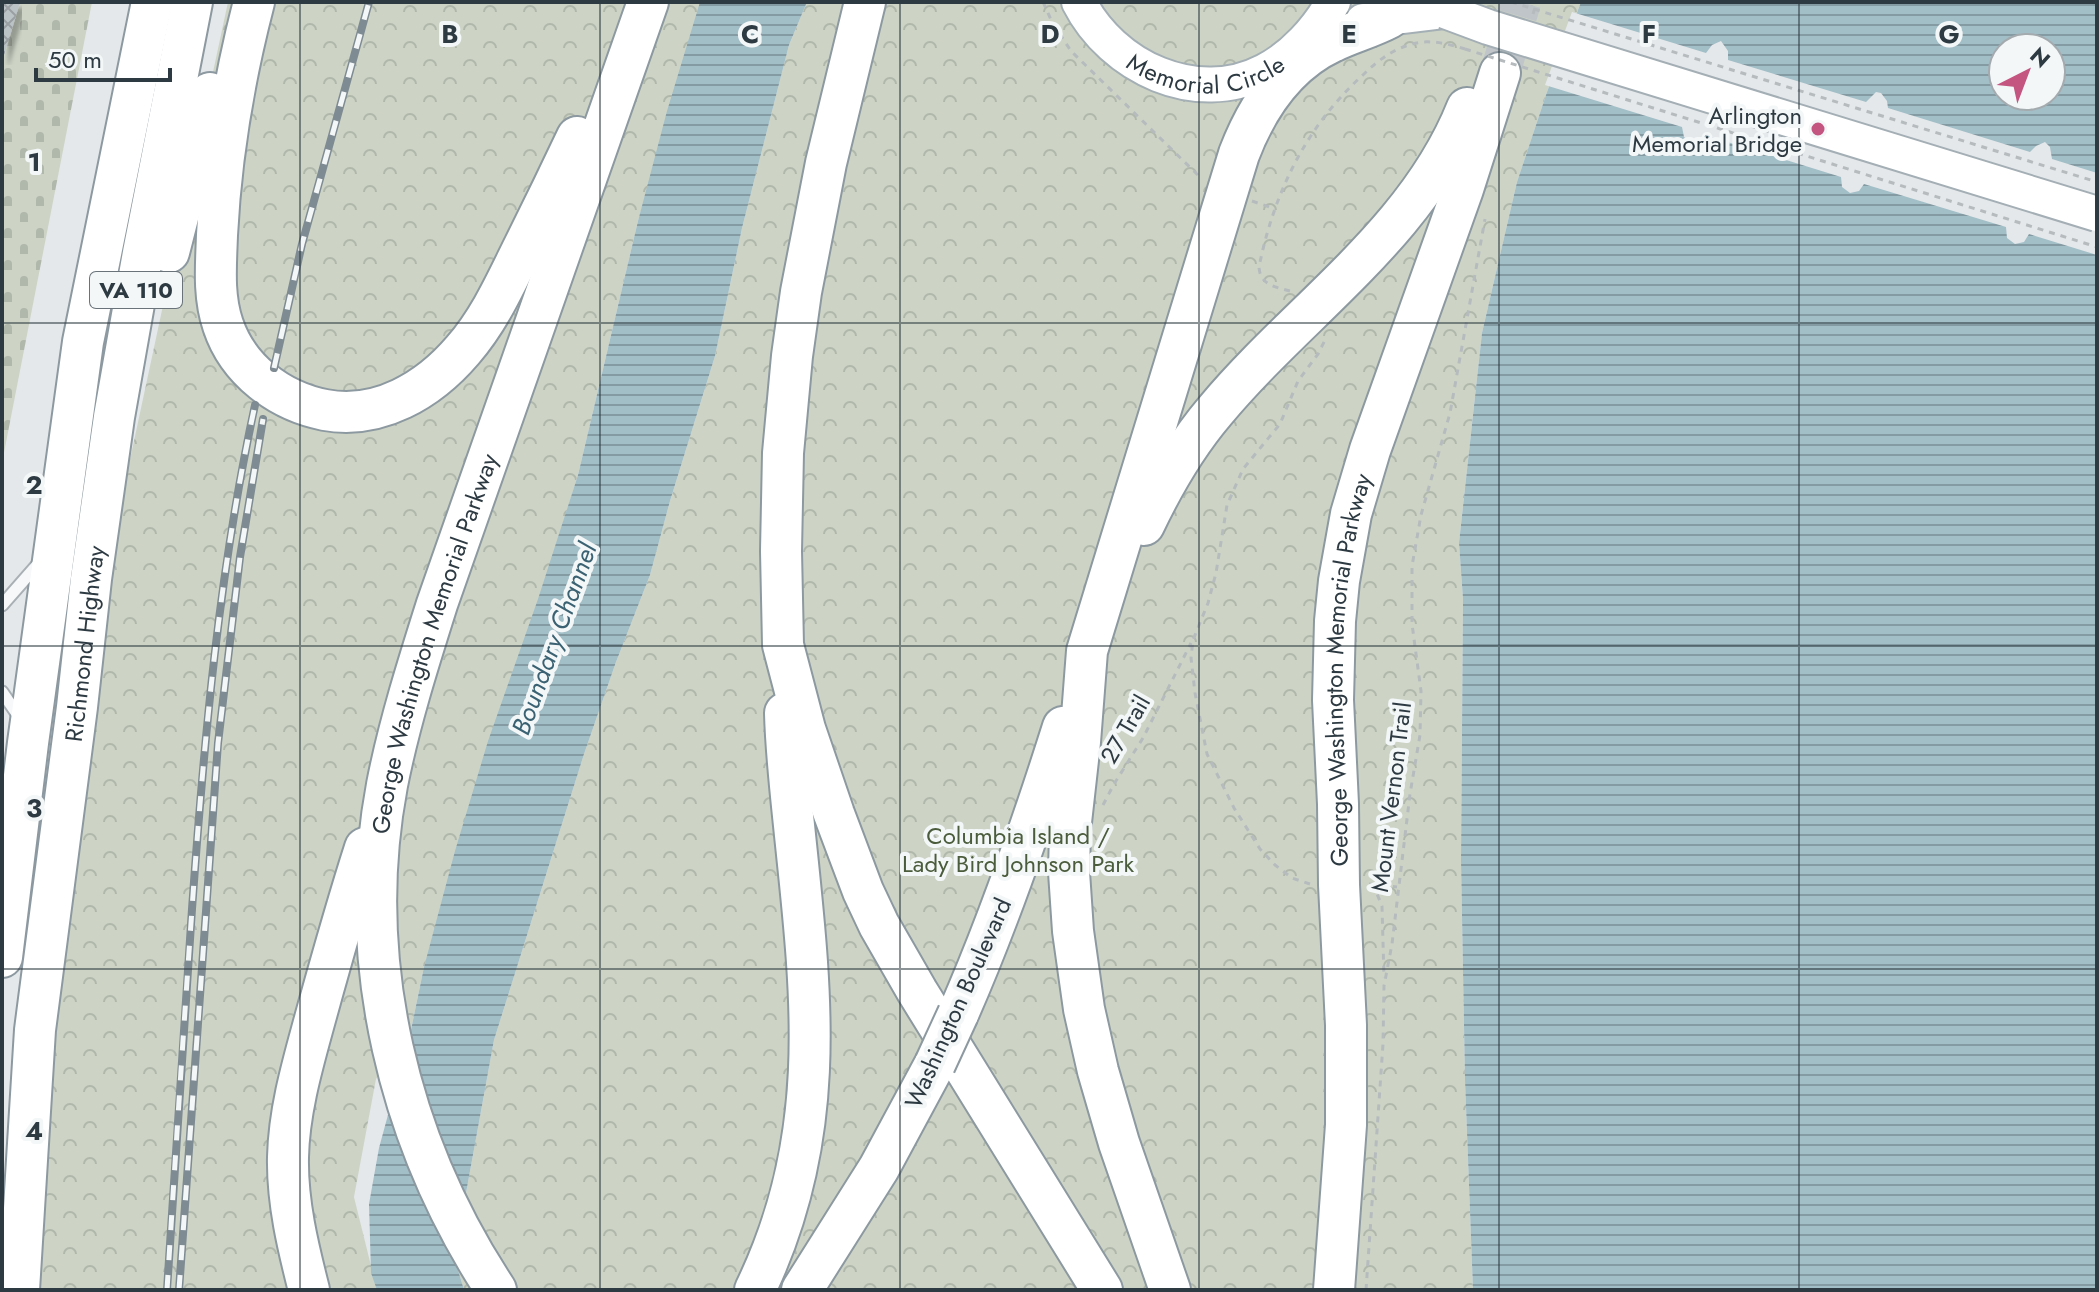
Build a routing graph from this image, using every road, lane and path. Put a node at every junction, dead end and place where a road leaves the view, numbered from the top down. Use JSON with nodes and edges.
{"nodes":[{"id":1,"x":152,"y":2,"type":"edge"},
{"id":2,"x":192,"y":2,"type":"edge"},
{"id":3,"x":237,"y":2,"type":"edge"},
{"id":4,"x":254,"y":2,"type":"edge"},
{"id":5,"x":648,"y":2,"type":"edge"},
{"id":6,"x":865,"y":2,"type":"edge"},
{"id":7,"x":1043,"y":2,"type":"edge"},
{"id":8,"x":1079,"y":2,"type":"edge"},
{"id":9,"x":1333,"y":2,"type":"edge"},
{"id":10,"x":1511,"y":2,"type":"edge"},
{"id":11,"x":1424,"y":8,"type":"edge"},
{"id":12,"x":1297,"y":47,"type":"junction"},
{"id":13,"x":1482,"y":63,"type":"junction"},
{"id":14,"x":1255,"y":76,"type":"junction"},
{"id":15,"x":2097,"y":182,"type":"edge"},
{"id":16,"x":1222,"y":184,"type":"junction"},
{"id":17,"x":1486,"y":214,"type":"dead end"},
{"id":18,"x":2097,"y":214,"type":"edge"},
{"id":19,"x":2097,"y":247,"type":"edge"},
{"id":20,"x":1296,"y":295,"type":"dead end"},
{"id":21,"x":1325,"y":332,"type":"dead end"},
{"id":22,"x":55,"y":545,"type":"junction"},
{"id":23,"x":91,"y":579,"type":"junction"},
{"id":24,"x":2,"y":605,"type":"edge"},
{"id":25,"x":1101,"y":606,"type":"junction"},
{"id":26,"x":1193,"y":640,"type":"junction"},
{"id":27,"x":783,"y":645,"type":"junction"},
{"id":28,"x":1087,"y":651,"type":"junction"},
{"id":29,"x":2,"y":692,"type":"edge"},
{"id":30,"x":30,"y":732,"type":"junction"},
{"id":31,"x":387,"y":788,"type":"junction"},
{"id":32,"x":1102,"y":808,"type":"dead end"},
{"id":33,"x":1318,"y":884,"type":"dead end"},
{"id":34,"x":1399,"y":887,"type":"junction"},
{"id":35,"x":2,"y":957,"type":"edge"},
{"id":36,"x":1384,"y":986,"type":"junction"},
{"id":37,"x":19,"y":1290,"type":"edge"},
{"id":38,"x":309,"y":1290,"type":"edge"},
{"id":39,"x":496,"y":1290,"type":"edge"},
{"id":40,"x":755,"y":1290,"type":"edge"},
{"id":41,"x":802,"y":1290,"type":"edge"},
{"id":42,"x":1102,"y":1290,"type":"edge"},
{"id":43,"x":1170,"y":1290,"type":"edge"},
{"id":44,"x":1334,"y":1290,"type":"edge"},
{"id":45,"x":1366,"y":1290,"type":"edge"}],
"edges":[{"from":1,"to":22,"type":"highway","name":"Richmond Highway","number":"VA 110"},
{"from":2,"to":23,"type":"highway","name":"Richmond Highway","number":"VA 110"},
{"from":3,"to":23,"type":"highway"},
{"from":4,"to":5,"type":"highway"},
{"from":5,"to":31,"type":"highway","name":"George Washington Memorial Parkway"},
{"from":6,"to":27,"type":"highway"},
{"from":7,"to":16,"type":"path"},
{"from":8,"to":14,"type":"main road","name":"Memorial Circle"},
{"from":9,"to":12,"type":"main road","name":"Memorial Circle"},
{"from":10,"to":15,"type":"path","bridge":true},
{"from":11,"to":12,"type":"main road"},
{"from":11,"to":16,"type":"highway"},
{"from":11,"to":18,"type":"main road","bridge":true},
{"from":12,"to":14,"type":"main road","name":"Memorial Circle"},
{"from":13,"to":19,"type":"path","bridge":true},
{"from":13,"to":20,"type":"path"},
{"from":13,"to":25,"type":"highway"},
{"from":13,"to":44,"type":"highway","name":"George Washington Memorial Parkway"},
{"from":14,"to":16,"type":"highway"},
{"from":16,"to":25,"type":"highway"},
{"from":17,"to":34,"type":"path","name":"Mount Vernon Trail"},
{"from":21,"to":26,"type":"path","name":"27 Trail"},
{"from":22,"to":24,"type":"lane"},
{"from":22,"to":30,"type":"highway","name":"Richmond Highway","number":"VA 110"},
{"from":23,"to":37,"type":"highway","name":"Richmond Highway","number":"VA 110"},
{"from":25,"to":28,"type":"highway"},
{"from":26,"to":32,"type":"path","name":"27 Trail"},
{"from":26,"to":33,"type":"path"},
{"from":27,"to":40,"type":"highway"},
{"from":27,"to":42,"type":"highway"},
{"from":28,"to":41,"type":"highway","name":"Washington Boulevard","bridge":true},
{"from":28,"to":43,"type":"highway"},
{"from":29,"to":30,"type":"lane"},
{"from":30,"to":35,"type":"highway","name":"Richmond Highway","number":"VA 110"},
{"from":31,"to":38,"type":"highway"},
{"from":31,"to":39,"type":"highway","name":"George Washington Memorial Parkway"},
{"from":34,"to":36,"type":"path","name":"Mount Vernon Trail"},
{"from":34,"to":36,"type":"path"},
{"from":36,"to":45,"type":"path","name":"Mount Vernon Trail"}]}
